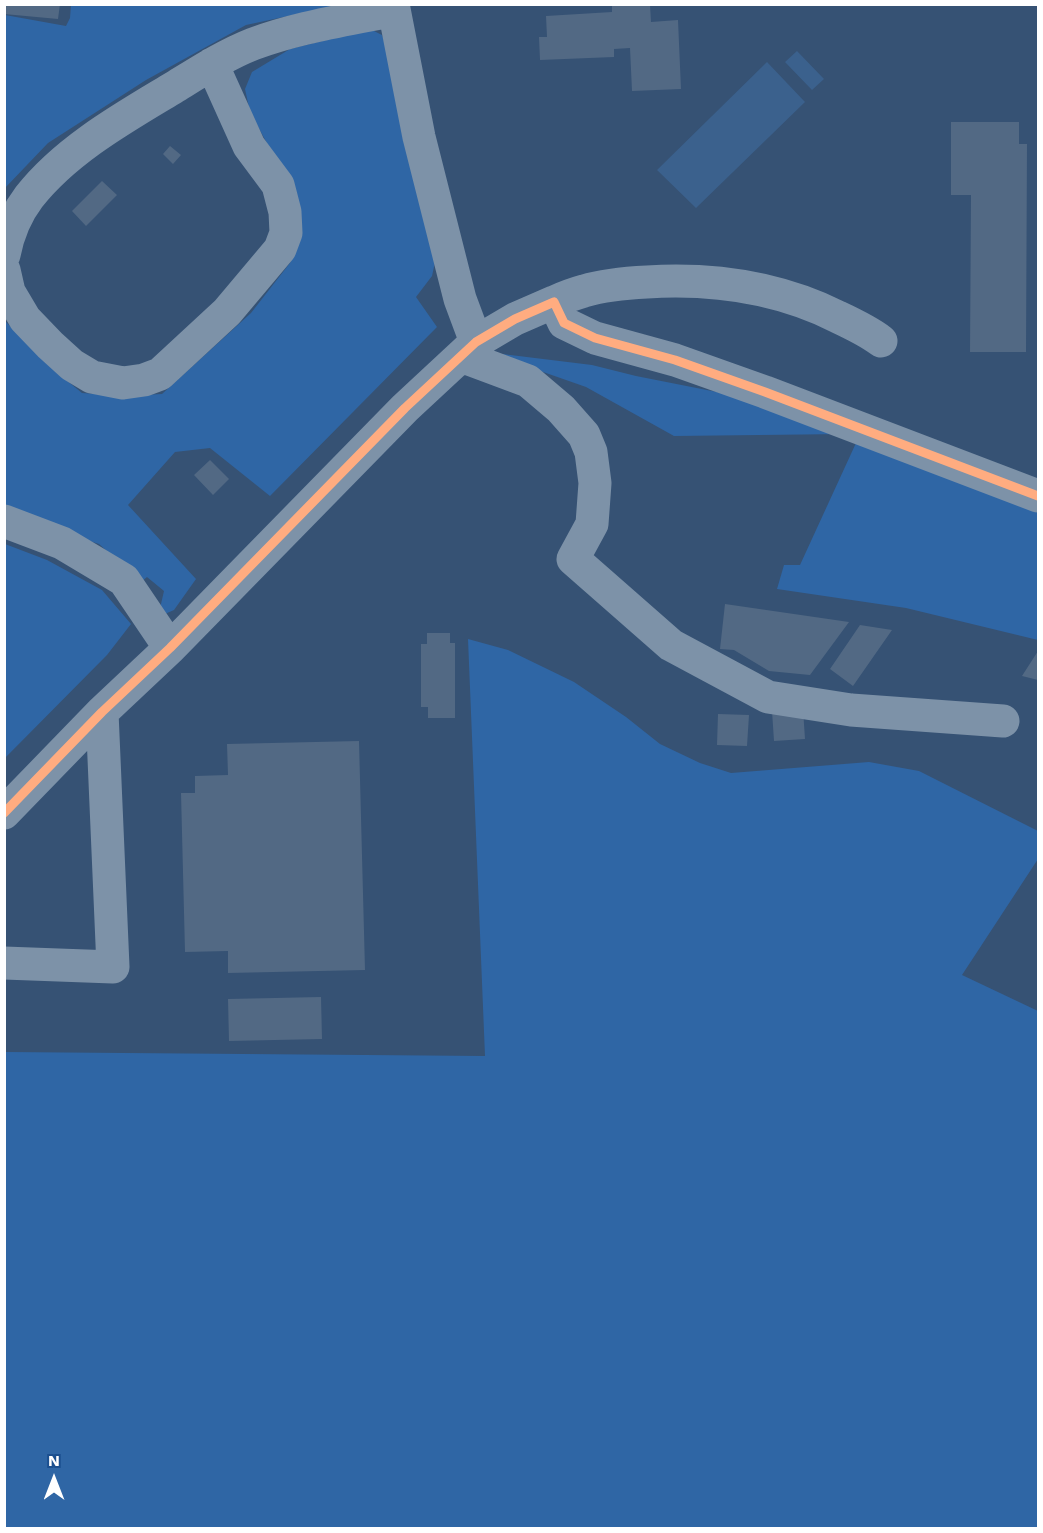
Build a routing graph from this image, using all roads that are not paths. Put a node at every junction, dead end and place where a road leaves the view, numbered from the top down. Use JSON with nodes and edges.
{"nodes":[{"id":1,"x":394,"y":7,"type":"edge"},
{"id":2,"x":212,"y":64,"type":"junction"},
{"id":3,"x":4,"y":255,"type":"edge"},
{"id":4,"x":4,"y":270,"type":"edge"},
{"id":5,"x":554,"y":302,"type":"junction"},
{"id":6,"x":881,"y":341,"type":"dead end"},
{"id":7,"x":468,"y":349,"type":"junction"},
{"id":8,"x":1038,"y":496,"type":"edge"},
{"id":9,"x":4,"y":521,"type":"edge"},
{"id":10,"x":170,"y":648,"type":"junction"},
{"id":11,"x":102,"y":712,"type":"junction"},
{"id":12,"x":1003,"y":721,"type":"dead end"},
{"id":13,"x":4,"y":813,"type":"edge"},
{"id":14,"x":4,"y":963,"type":"edge"}],
"edges":[{"from":1,"to":2,"type":"street"},
{"from":1,"to":7,"type":"street"},
{"from":2,"to":3,"type":"street"},
{"from":2,"to":4,"type":"street"},
{"from":5,"to":6,"type":"street"},
{"from":5,"to":7,"type":"street"},
{"from":5,"to":8,"type":"street"},
{"from":7,"to":10,"type":"street"},
{"from":7,"to":12,"type":"street"},
{"from":9,"to":10,"type":"street"},
{"from":10,"to":11,"type":"street"},
{"from":11,"to":13,"type":"street"},
{"from":11,"to":14,"type":"street"}]}
